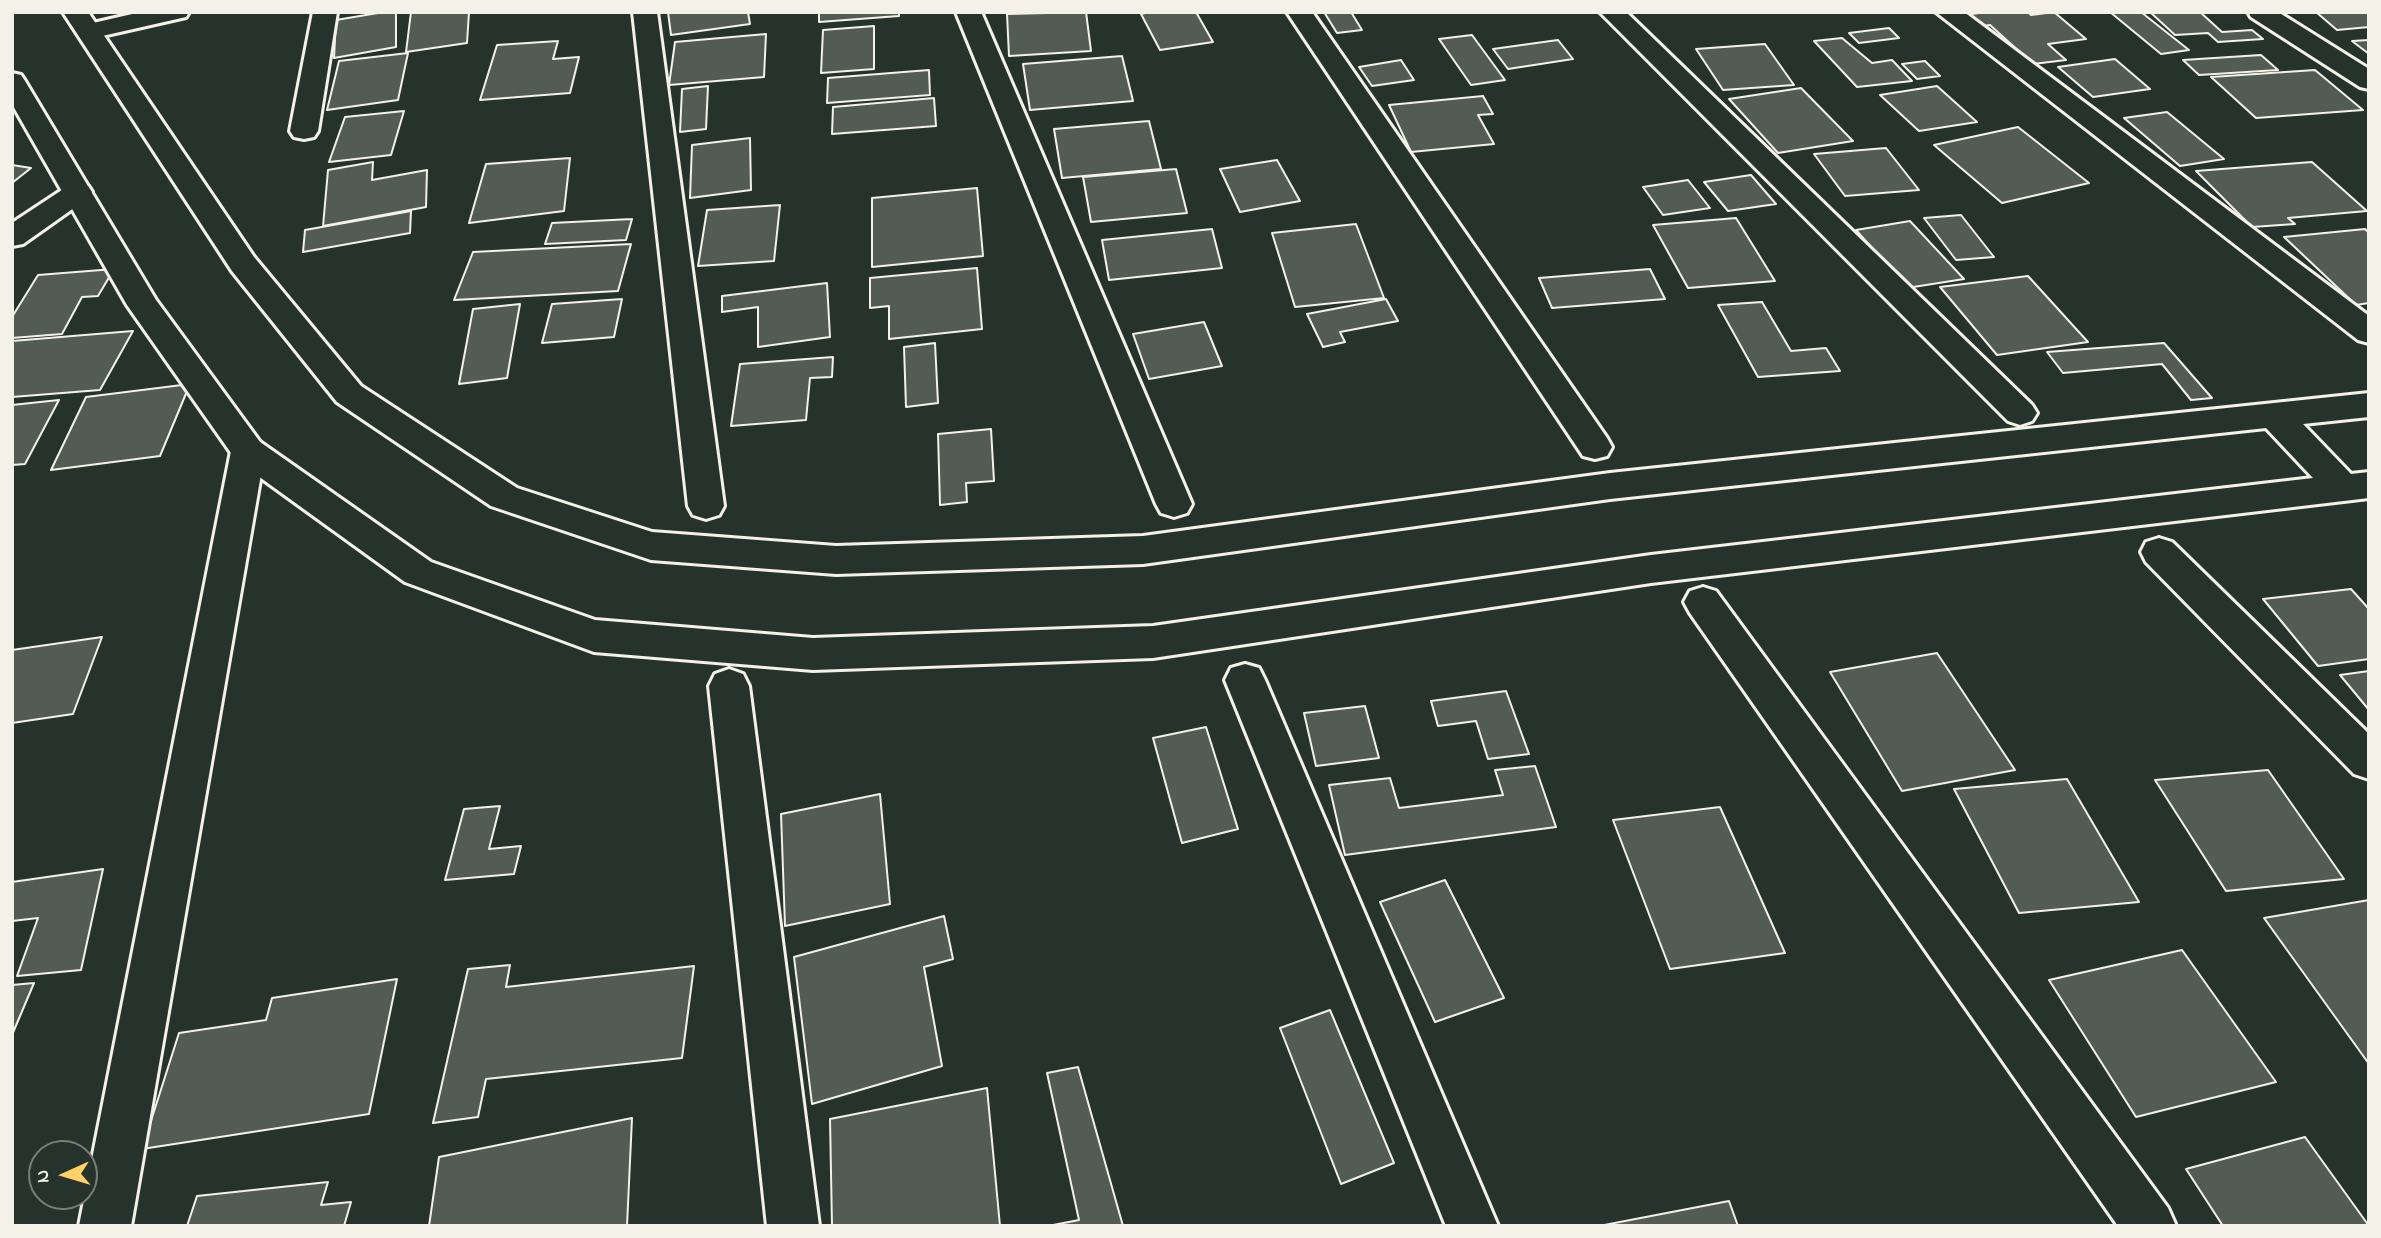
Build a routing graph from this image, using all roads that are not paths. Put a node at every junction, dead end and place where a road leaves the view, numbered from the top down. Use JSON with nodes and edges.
{"nodes":[{"id":1,"x":177,"y":12,"type":"edge"},
{"id":2,"x":325,"y":12,"type":"edge"},
{"id":3,"x":645,"y":12,"type":"edge"},
{"id":4,"x":968,"y":12,"type":"edge"},
{"id":5,"x":1299,"y":12,"type":"edge"},
{"id":6,"x":1612,"y":12,"type":"edge"},
{"id":7,"x":1948,"y":12,"type":"edge"},
{"id":8,"x":2260,"y":12,"type":"edge"},
{"id":9,"x":82,"y":22,"type":"edge"},
{"id":10,"x":12,"y":80,"type":"edge"},
{"id":11,"x":2369,"y":81,"type":"edge"},
{"id":12,"x":304,"y":131,"type":"dead end"},
{"id":13,"x":78,"y":192,"type":"junction"},
{"id":14,"x":12,"y":237,"type":"edge"},
{"id":15,"x":2369,"y":332,"type":"edge"},
{"id":16,"x":2369,"y":405,"type":"edge"},
{"id":17,"x":2020,"y":413,"type":"dead end"},
{"id":18,"x":2274,"y":415,"type":"junction"},
{"id":19,"x":1595,"y":447,"type":"dead end"},
{"id":20,"x":248,"y":451,"type":"junction"},
{"id":21,"x":2356,"y":486,"type":"edge"},
{"id":22,"x":1174,"y":504,"type":"dead end"},
{"id":23,"x":706,"y":506,"type":"dead end"},
{"id":24,"x":2159,"y":552,"type":"dead end"},
{"id":25,"x":1703,"y":602,"type":"dead end"},
{"id":26,"x":1245,"y":680,"type":"dead end"},
{"id":27,"x":729,"y":686,"type":"dead end"},
{"id":28,"x":2369,"y":761,"type":"edge"},
{"id":29,"x":105,"y":1226,"type":"edge"},
{"id":30,"x":793,"y":1226,"type":"edge"},
{"id":31,"x":1472,"y":1226,"type":"edge"},
{"id":32,"x":2150,"y":1226,"type":"edge"}],
"edges":[{"from":1,"to":9,"type":"street"},
{"from":2,"to":12,"type":"street"},
{"from":3,"to":23,"type":"street"},
{"from":4,"to":22,"type":"street"},
{"from":5,"to":19,"type":"street"},
{"from":6,"to":17,"type":"street"},
{"from":7,"to":15,"type":"street"},
{"from":8,"to":11,"type":"street"},
{"from":9,"to":18,"type":"street"},
{"from":10,"to":13,"type":"street"},
{"from":13,"to":14,"type":"street"},
{"from":13,"to":20,"type":"street"},
{"from":16,"to":18,"type":"street"},
{"from":18,"to":21,"type":"street"},
{"from":20,"to":21,"type":"street"},
{"from":20,"to":29,"type":"street"},
{"from":24,"to":28,"type":"street"},
{"from":25,"to":32,"type":"street"},
{"from":26,"to":31,"type":"street"},
{"from":27,"to":30,"type":"street"}]}
